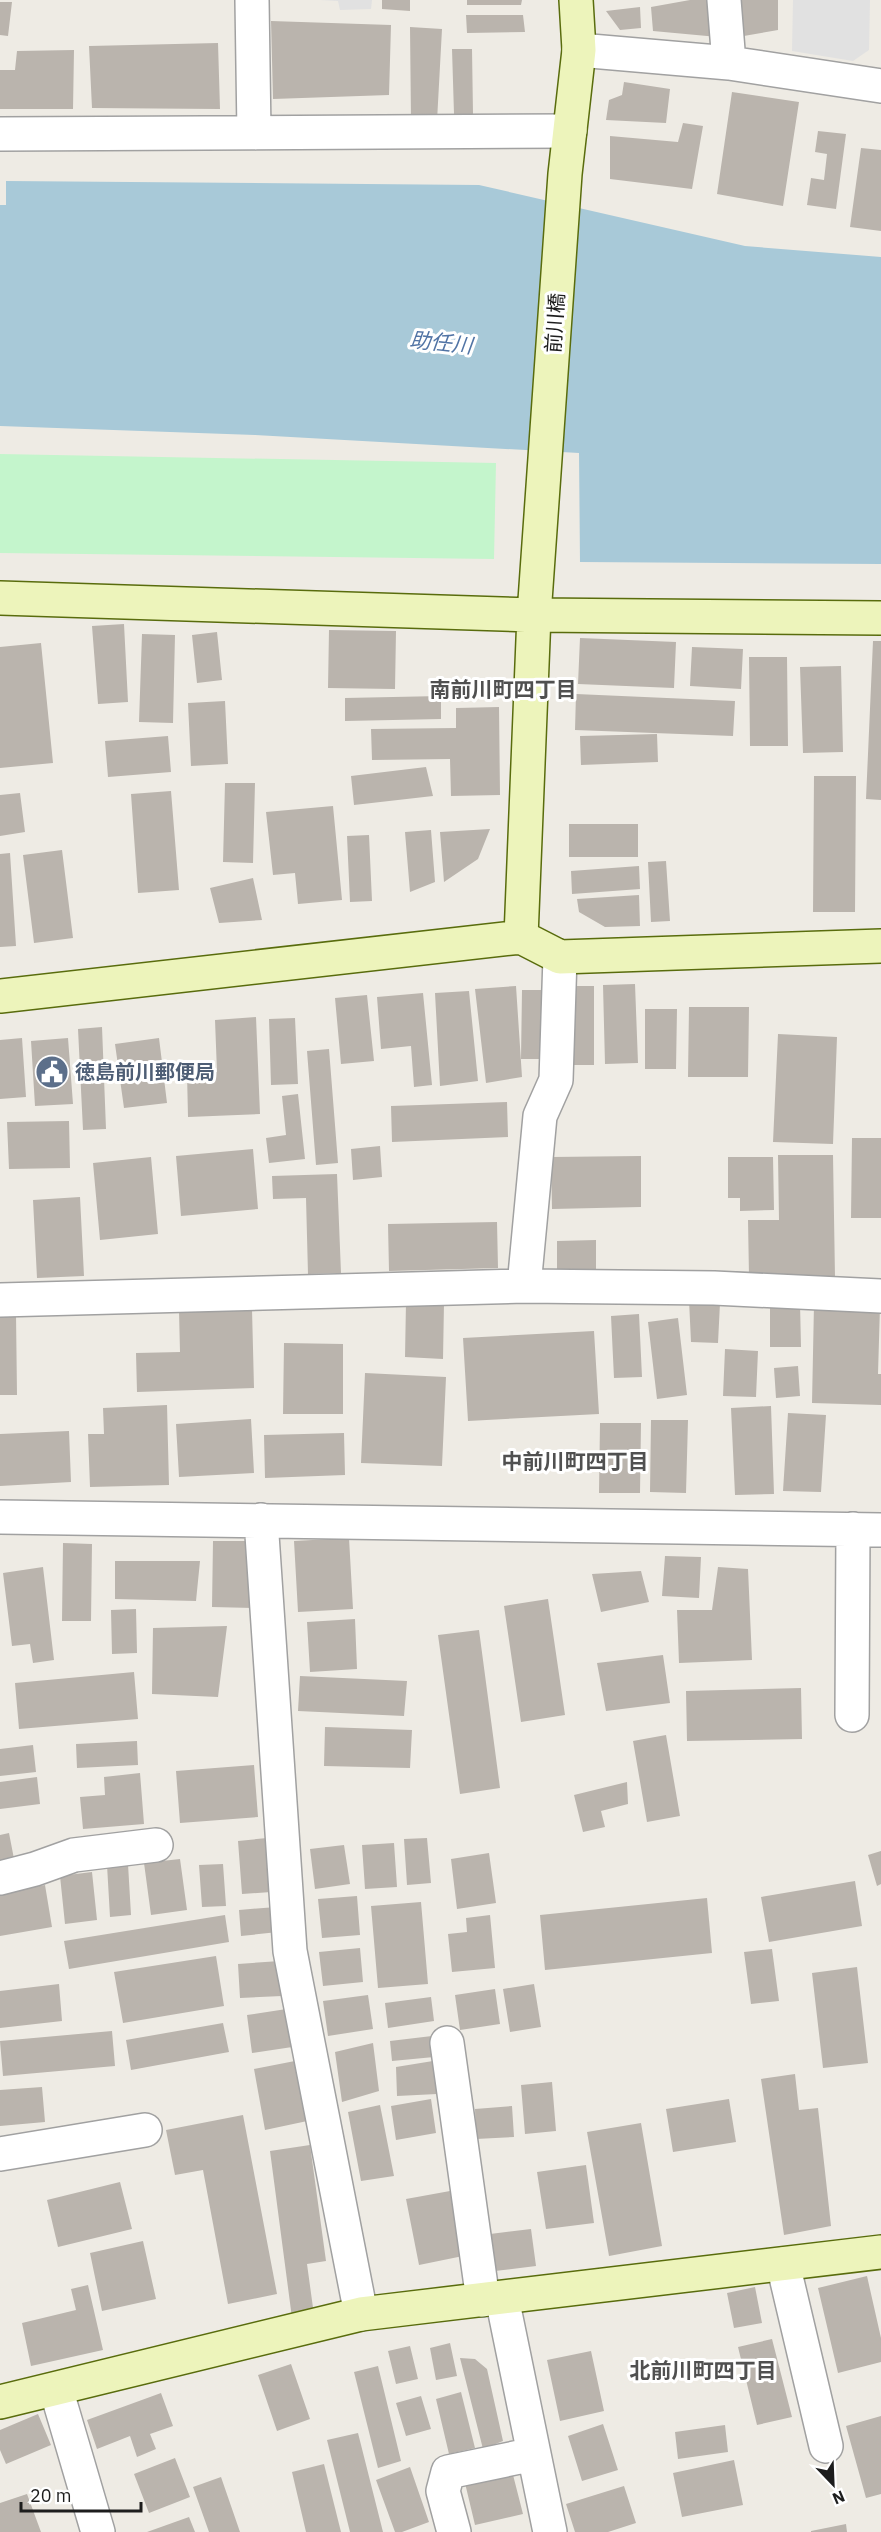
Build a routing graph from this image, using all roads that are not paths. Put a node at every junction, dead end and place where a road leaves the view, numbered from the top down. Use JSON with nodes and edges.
{"nodes":[{"id":1,"x":252,"y":0,"type":"edge"},
{"id":2,"x":576,"y":0,"type":"edge"},
{"id":3,"x":724,"y":0,"type":"edge"},
{"id":4,"x":579,"y":50,"type":"junction"},
{"id":5,"x":729,"y":63,"type":"junction"},
{"id":6,"x":881,"y":86,"type":"edge"},
{"id":7,"x":570,"y":131,"type":"junction"},
{"id":8,"x":0,"y":134,"type":"edge"},
{"id":9,"x":254,"y":134,"type":"junction"},
{"id":10,"x":0,"y":598,"type":"edge"},
{"id":11,"x":534,"y":615,"type":"junction"},
{"id":12,"x":881,"y":618,"type":"edge"},
{"id":13,"x":521,"y":937,"type":"junction"},
{"id":14,"x":881,"y":946,"type":"edge"},
{"id":15,"x":560,"y":957,"type":"junction"},
{"id":16,"x":0,"y":996,"type":"edge"},
{"id":17,"x":524,"y":1286,"type":"junction"},
{"id":18,"x":881,"y":1296,"type":"edge"},
{"id":19,"x":0,"y":1300,"type":"edge"},
{"id":20,"x":0,"y":1517,"type":"edge"},
{"id":21,"x":261,"y":1520,"type":"junction"},
{"id":22,"x":867,"y":1530,"type":"edge"},
{"id":23,"x":852,"y":1715,"type":"dead end"},
{"id":24,"x":156,"y":1845,"type":"dead end"},
{"id":25,"x":0,"y":1878,"type":"edge"},
{"id":26,"x":447,"y":2043,"type":"dead end"},
{"id":27,"x":145,"y":2130,"type":"dead end"},
{"id":28,"x":0,"y":2154,"type":"edge"},
{"id":29,"x":881,"y":2252,"type":"edge"},
{"id":30,"x":783,"y":2264,"type":"junction"},
{"id":31,"x":492,"y":2299,"type":"junction"},
{"id":32,"x":361,"y":2314,"type":"junction"},
{"id":33,"x":56,"y":2389,"type":"junction"},
{"id":34,"x":0,"y":2402,"type":"edge"},
{"id":35,"x":826,"y":2446,"type":"dead end"},
{"id":36,"x":534,"y":2454,"type":"junction"},
{"id":37,"x":98,"y":2532,"type":"edge"},
{"id":38,"x":454,"y":2532,"type":"edge"},
{"id":39,"x":550,"y":2532,"type":"edge"}],
"edges":[{"from":1,"to":9,"type":"street"},
{"from":2,"to":4,"type":"street","name":"前川橋"},
{"from":3,"to":5,"type":"street"},
{"from":4,"to":5,"type":"street"},
{"from":4,"to":7,"type":"street","name":"前川橋"},
{"from":5,"to":6,"type":"street"},
{"from":7,"to":9,"type":"street"},
{"from":7,"to":11,"type":"street","name":"前川橋"},
{"from":8,"to":9,"type":"street"},
{"from":10,"to":11,"type":"street"},
{"from":11,"to":12,"type":"street"},
{"from":11,"to":13,"type":"street","name":"前川橋"},
{"from":13,"to":15,"type":"street"},
{"from":13,"to":16,"type":"street"},
{"from":14,"to":15,"type":"street"},
{"from":15,"to":17,"type":"street"},
{"from":17,"to":18,"type":"street"},
{"from":17,"to":19,"type":"street"},
{"from":20,"to":21,"type":"street"},
{"from":21,"to":22,"type":"street"},
{"from":21,"to":32,"type":"street"},
{"from":22,"to":23,"type":"street"},
{"from":24,"to":25,"type":"street"},
{"from":26,"to":31,"type":"street"},
{"from":27,"to":28,"type":"street"},
{"from":29,"to":30,"type":"street"},
{"from":30,"to":31,"type":"street"},
{"from":30,"to":35,"type":"street"},
{"from":31,"to":32,"type":"street"},
{"from":31,"to":36,"type":"street"},
{"from":32,"to":33,"type":"street"},
{"from":33,"to":34,"type":"street"},
{"from":33,"to":37,"type":"street"},
{"from":36,"to":38,"type":"street"},
{"from":36,"to":39,"type":"street"}]}
